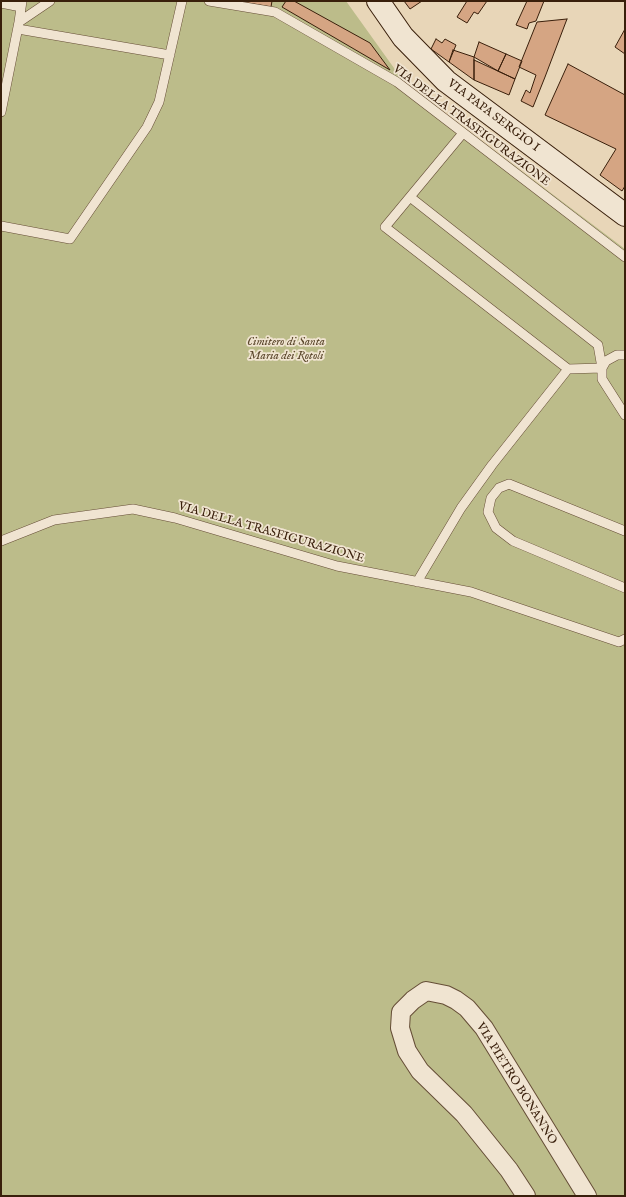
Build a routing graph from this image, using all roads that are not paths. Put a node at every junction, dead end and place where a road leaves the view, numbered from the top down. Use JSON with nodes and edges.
{"nodes":[{"id":1,"x":50,"y":1,"type":"edge"},
{"id":2,"x":182,"y":1,"type":"edge"},
{"id":3,"x":209,"y":1,"type":"edge"},
{"id":4,"x":378,"y":1,"type":"edge"},
{"id":5,"x":1,"y":4,"type":"edge"},
{"id":6,"x":22,"y":4,"type":"edge"},
{"id":7,"x":18,"y":25,"type":"junction"},
{"id":8,"x":170,"y":55,"type":"junction"},
{"id":9,"x":1,"y":112,"type":"edge"},
{"id":10,"x":463,"y":133,"type":"junction"},
{"id":11,"x":410,"y":197,"type":"junction"},
{"id":12,"x":625,"y":215,"type":"edge"},
{"id":13,"x":1,"y":226,"type":"edge"},
{"id":14,"x":625,"y":257,"type":"edge"},
{"id":15,"x":625,"y":355,"type":"edge"},
{"id":16,"x":602,"y":368,"type":"junction"},
{"id":17,"x":568,"y":369,"type":"junction"},
{"id":18,"x":625,"y":415,"type":"edge"},
{"id":19,"x":625,"y":531,"type":"edge"},
{"id":20,"x":1,"y":540,"type":"edge"},
{"id":21,"x":417,"y":582,"type":"junction"},
{"id":22,"x":625,"y":588,"type":"edge"},
{"id":23,"x":625,"y":639,"type":"edge"},
{"id":24,"x":526,"y":1196,"type":"edge"},
{"id":25,"x":586,"y":1196,"type":"edge"}],
"edges":[{"from":1,"to":7,"type":"lane"},
{"from":2,"to":8,"type":"lane"},
{"from":3,"to":10,"type":"lane","name":"VIA DELLA TRASFIGURAZIONE"},
{"from":4,"to":12,"type":"main road","name":"VIA PAPA SERGIO I"},
{"from":5,"to":6,"type":"lane"},
{"from":6,"to":7,"type":"lane"},
{"from":7,"to":8,"type":"lane"},
{"from":7,"to":9,"type":"lane"},
{"from":8,"to":13,"type":"lane"},
{"from":10,"to":11,"type":"lane"},
{"from":10,"to":14,"type":"lane","name":"VIA DELLA TRASFIGURAZIONE"},
{"from":11,"to":16,"type":"lane"},
{"from":11,"to":17,"type":"lane"},
{"from":15,"to":16,"type":"lane"},
{"from":16,"to":17,"type":"lane"},
{"from":16,"to":18,"type":"lane"},
{"from":17,"to":21,"type":"lane"},
{"from":19,"to":22,"type":"lane"},
{"from":20,"to":21,"type":"lane","name":"VIA DELLA TRASFIGURAZIONE"},
{"from":21,"to":23,"type":"lane","name":"VIA DELLA TRASFIGURAZIONE"},
{"from":24,"to":25,"type":"street","name":"VIA PIETRO BONANNO"}]}
